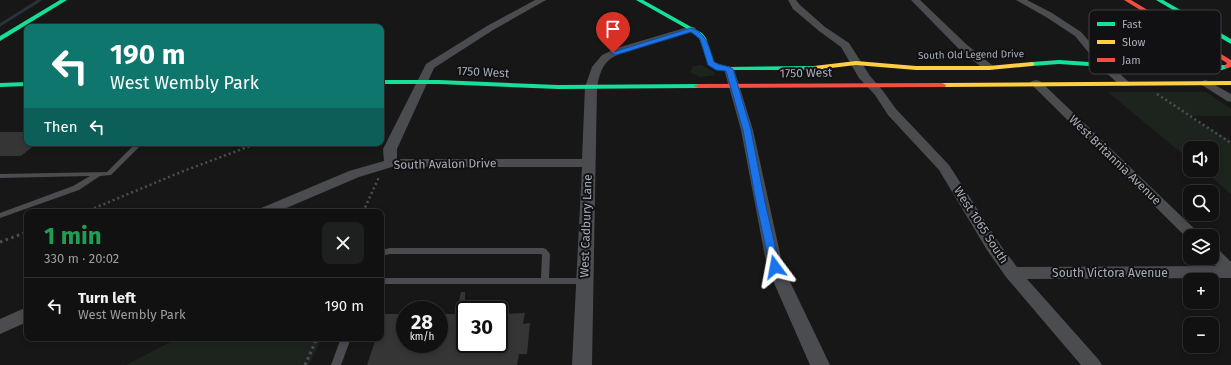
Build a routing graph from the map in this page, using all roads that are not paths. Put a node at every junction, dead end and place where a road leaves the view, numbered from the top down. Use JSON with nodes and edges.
{"nodes":[{"id":1,"x":64,"y":0,"type":"edge"},
{"id":2,"x":542,"y":0,"type":"edge"},
{"id":3,"x":639,"y":0,"type":"edge"},
{"id":4,"x":792,"y":0,"type":"edge"},
{"id":5,"x":916,"y":0,"type":"edge"},
{"id":6,"x":1020,"y":0,"type":"edge"},
{"id":7,"x":1127,"y":0,"type":"edge"},
{"id":8,"x":1158,"y":0,"type":"edge"},
{"id":9,"x":1143,"y":10,"type":"edge"},
{"id":10,"x":1175,"y":10,"type":"edge"},
{"id":11,"x":24,"y":24,"type":"edge"},
{"id":12,"x":25,"y":24,"type":"edge"},
{"id":13,"x":691,"y":30,"type":"junction"},
{"id":14,"x":1221,"y":36,"type":"edge"},
{"id":15,"x":0,"y":39,"type":"edge"},
{"id":16,"x":1231,"y":42,"type":"edge"},
{"id":17,"x":1089,"y":47,"type":"edge"},
{"id":18,"x":1221,"y":57,"type":"edge"},
{"id":19,"x":856,"y":63,"type":"junction"},
{"id":20,"x":1089,"y":63,"type":"edge"},
{"id":21,"x":989,"y":68,"type":"junction"},
{"id":22,"x":1221,"y":68,"type":"edge"},
{"id":23,"x":729,"y":69,"type":"junction"},
{"id":24,"x":1114,"y":74,"type":"edge"},
{"id":25,"x":384,"y":82,"type":"edge"},
{"id":26,"x":421,"y":82,"type":"junction"},
{"id":27,"x":1036,"y":83,"type":"junction"},
{"id":28,"x":1206,"y":83,"type":"junction"},
{"id":29,"x":1231,"y":83,"type":"edge"},
{"id":30,"x":24,"y":84,"type":"edge"},
{"id":31,"x":871,"y":84,"type":"junction"},
{"id":32,"x":1125,"y":84,"type":"junction"},
{"id":33,"x":0,"y":85,"type":"edge"},
{"id":34,"x":734,"y":86,"type":"junction"},
{"id":35,"x":591,"y":87,"type":"junction"},
{"id":36,"x":1231,"y":99,"type":"edge"},
{"id":37,"x":137,"y":146,"type":"edge"},
{"id":38,"x":391,"y":163,"type":"junction"},
{"id":39,"x":588,"y":163,"type":"junction"},
{"id":40,"x":99,"y":174,"type":"junction"},
{"id":41,"x":0,"y":176,"type":"edge"},
{"id":42,"x":271,"y":209,"type":"edge"},
{"id":43,"x":0,"y":216,"type":"edge"},
{"id":44,"x":1187,"y":229,"type":"edge"},
{"id":45,"x":384,"y":252,"type":"edge"},
{"id":46,"x":1219,"y":260,"type":"edge"},
{"id":47,"x":1231,"y":272,"type":"edge"},
{"id":48,"x":1012,"y":273,"type":"junction"},
{"id":49,"x":384,"y":281,"type":"edge"},
{"id":50,"x":545,"y":281,"type":"junction"},
{"id":51,"x":585,"y":281,"type":"junction"},
{"id":52,"x":24,"y":315,"type":"edge"},
{"id":53,"x":0,"y":327,"type":"edge"},
{"id":54,"x":345,"y":341,"type":"edge"},
{"id":55,"x":336,"y":365,"type":"edge"},
{"id":56,"x":582,"y":365,"type":"edge"},
{"id":57,"x":820,"y":365,"type":"edge"},
{"id":58,"x":1092,"y":365,"type":"edge"}],
"edges":[{"from":1,"to":12,"type":"street"},
{"from":2,"to":26,"type":"street"},
{"from":3,"to":13,"type":"street"},
{"from":4,"to":19,"type":"street","name":"West 1065 South"},
{"from":5,"to":21,"type":"street"},
{"from":6,"to":17,"type":"street"},
{"from":7,"to":9,"type":"street","name":"South Old Legend Drive"},
{"from":8,"to":10,"type":"street"},
{"from":11,"to":15,"type":"street"},
{"from":13,"to":23,"type":"street","name":"South Old Legend Drive"},
{"from":13,"to":35,"type":"street","name":"West Cadbury Lane"},
{"from":14,"to":16,"type":"street"},
{"from":18,"to":22,"type":"street","name":"South Old Legend Drive"},
{"from":19,"to":21,"type":"street","name":"South Old Legend Drive"},
{"from":19,"to":23,"type":"street","name":"South Old Legend Drive"},
{"from":19,"to":31,"type":"street","name":"West 1065 South"},
{"from":20,"to":21,"type":"street","name":"South Old Legend Drive"},
{"from":23,"to":34,"type":"street"},
{"from":24,"to":32,"type":"street"},
{"from":25,"to":26,"type":"street","name":"1750 West"},
{"from":26,"to":35,"type":"street","name":"1750 West"},
{"from":26,"to":38,"type":"street"},
{"from":27,"to":31,"type":"street","name":"1750 West"},
{"from":27,"to":32,"type":"street","name":"1750 West"},
{"from":27,"to":44,"type":"street","name":"West Britannia Avenue"},
{"from":28,"to":29,"type":"street","name":"1750 West"},
{"from":28,"to":32,"type":"street","name":"1750 West"},
{"from":28,"to":36,"type":"street"},
{"from":30,"to":33,"type":"street"},
{"from":31,"to":34,"type":"street","name":"1750 West"},
{"from":31,"to":48,"type":"street","name":"West 1065 South"},
{"from":34,"to":35,"type":"street","name":"1750 West"},
{"from":34,"to":57,"type":"street"},
{"from":35,"to":39,"type":"street","name":"West Cadbury Lane"},
{"from":37,"to":40,"type":"lane"},
{"from":38,"to":39,"type":"street","name":"South Avalon Drive"},
{"from":38,"to":42,"type":"street","name":"South Avalon Drive"},
{"from":39,"to":51,"type":"street","name":"West Cadbury Lane"},
{"from":40,"to":41,"type":"lane"},
{"from":40,"to":43,"type":"lane"},
{"from":45,"to":50,"type":"lane"},
{"from":46,"to":47,"type":"street"},
{"from":47,"to":48,"type":"street","name":"South Victora Avenue"},
{"from":48,"to":58,"type":"street","name":"West 1065 South"},
{"from":49,"to":50,"type":"lane"},
{"from":50,"to":51,"type":"lane"},
{"from":51,"to":56,"type":"street","name":"West Cadbury Lane"},
{"from":52,"to":53,"type":"street"},
{"from":54,"to":55,"type":"lane"}]}
